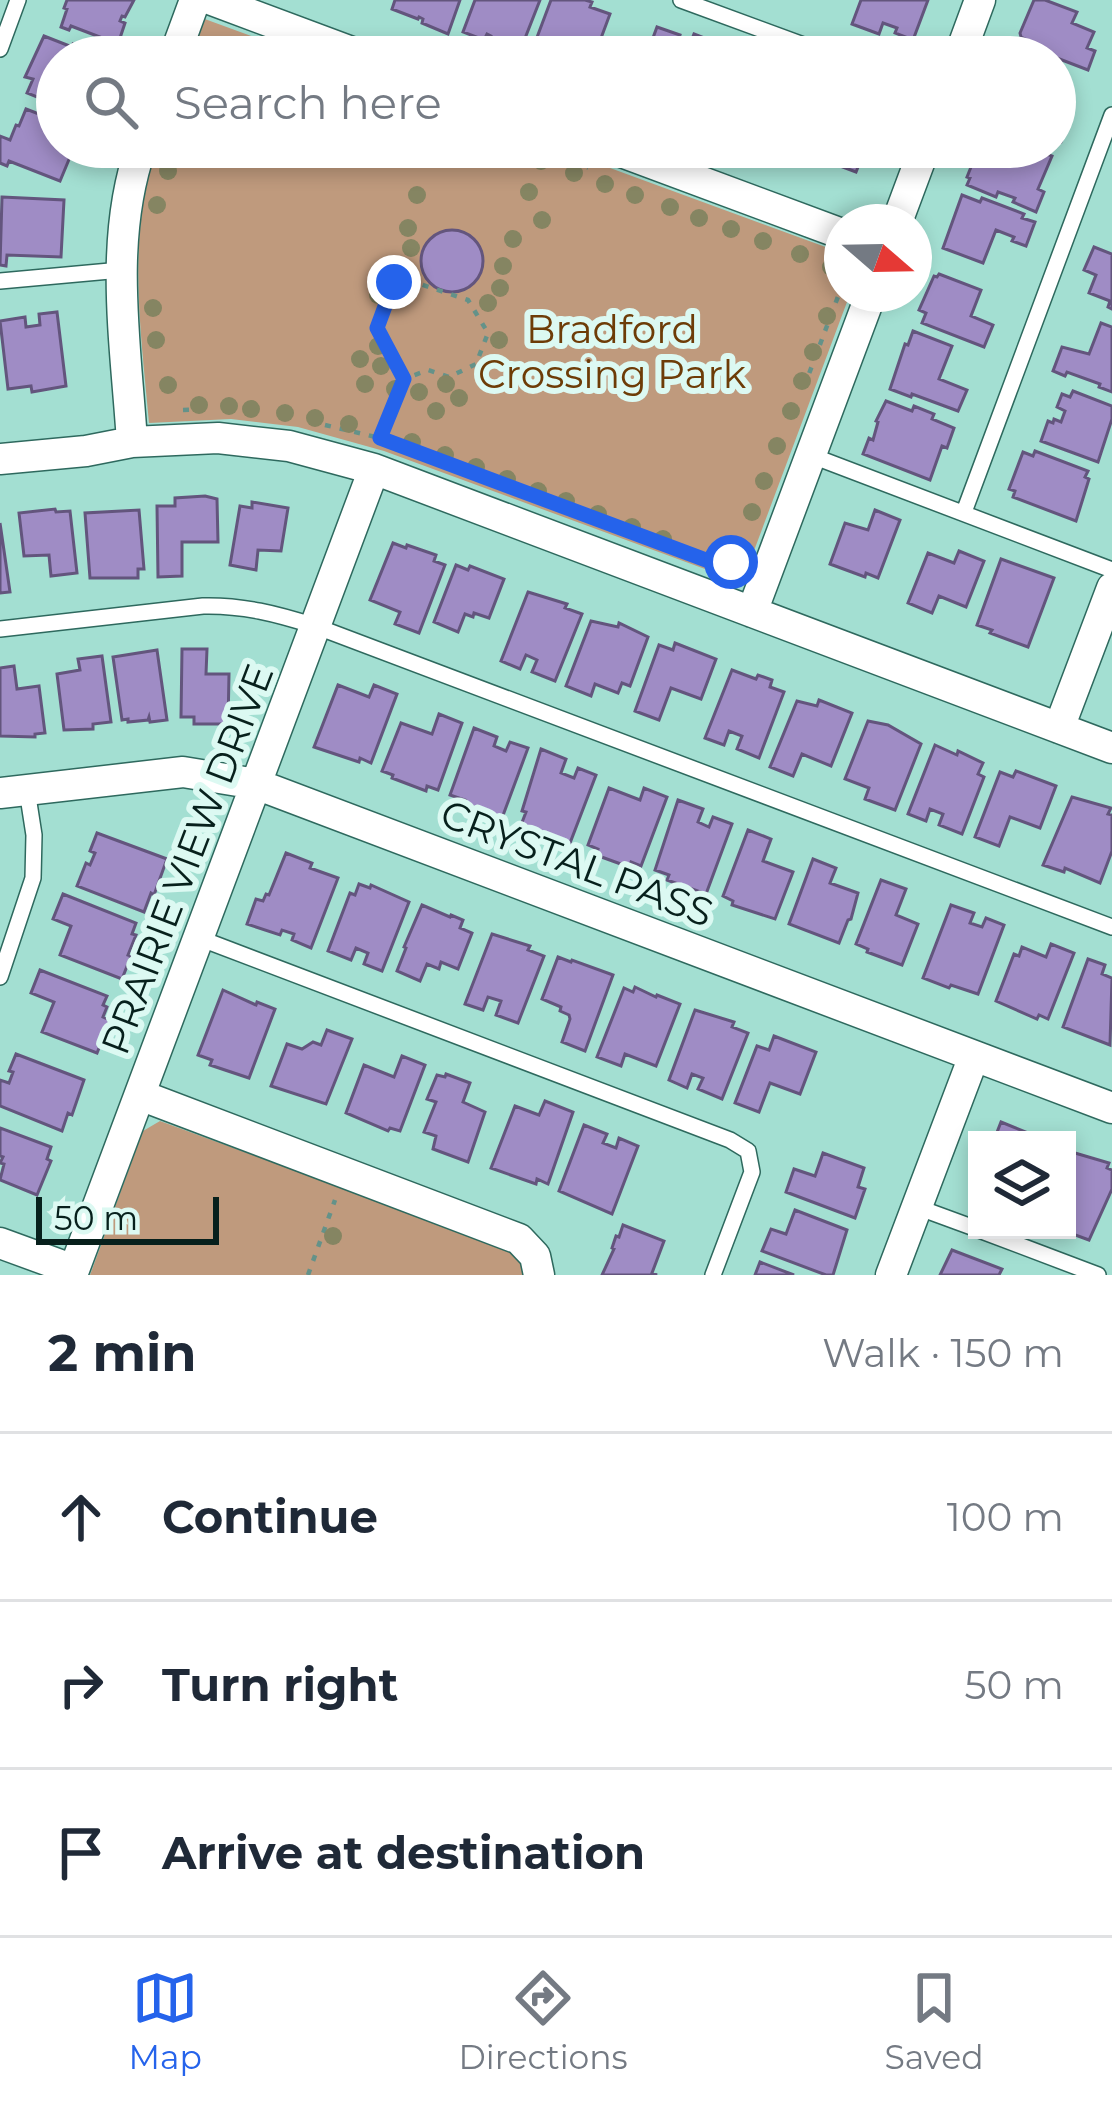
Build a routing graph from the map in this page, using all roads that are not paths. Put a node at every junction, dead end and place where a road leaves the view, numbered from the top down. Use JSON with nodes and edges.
{"nodes":[{"id":1,"x":18,"y":0,"type":"edge"},
{"id":2,"x":195,"y":0,"type":"edge"},
{"id":3,"x":212,"y":0,"type":"edge"},
{"id":4,"x":681,"y":0,"type":"edge"},
{"id":5,"x":980,"y":0,"type":"edge"},
{"id":6,"x":182,"y":36,"type":"edge"},
{"id":7,"x":309,"y":36,"type":"edge"},
{"id":8,"x":779,"y":36,"type":"edge"},
{"id":9,"x":967,"y":36,"type":"edge"},
{"id":10,"x":0,"y":49,"type":"edge"},
{"id":11,"x":1112,"y":116,"type":"edge"},
{"id":12,"x":135,"y":168,"type":"edge"},
{"id":13,"x":664,"y":168,"type":"edge"},
{"id":14,"x":918,"y":168,"type":"edge"},
{"id":15,"x":905,"y":204,"type":"edge"},
{"id":16,"x":824,"y":227,"type":"edge"},
{"id":17,"x":121,"y":270,"type":"junction"},
{"id":18,"x":0,"y":281,"type":"edge"},
{"id":19,"x":864,"y":312,"type":"edge"},
{"id":20,"x":132,"y":442,"type":"junction"},
{"id":21,"x":810,"y":455,"type":"junction"},
{"id":22,"x":0,"y":459,"type":"edge"},
{"id":23,"x":374,"y":469,"type":"junction"},
{"id":24,"x":964,"y":512,"type":"junction"},
{"id":25,"x":1112,"y":570,"type":"edge"},
{"id":26,"x":1112,"y":588,"type":"edge"},
{"id":27,"x":752,"y":612,"type":"junction"},
{"id":28,"x":315,"y":626,"type":"junction"},
{"id":29,"x":0,"y":629,"type":"edge"},
{"id":30,"x":1059,"y":728,"type":"junction"},
{"id":31,"x":1112,"y":748,"type":"edge"},
{"id":32,"x":256,"y":784,"type":"junction"},
{"id":33,"x":14,"y":791,"type":"edge"},
{"id":34,"x":1112,"y":927,"type":"edge"},
{"id":35,"x":199,"y":938,"type":"junction"},
{"id":36,"x":0,"y":977,"type":"edge"},
{"id":37,"x":974,"y":1056,"type":"junction"},
{"id":38,"x":140,"y":1095,"type":"junction"},
{"id":39,"x":1112,"y":1108,"type":"edge"},
{"id":40,"x":917,"y":1207,"type":"junction"},
{"id":41,"x":968,"y":1226,"type":"edge"},
{"id":42,"x":997,"y":1239,"type":"edge"},
{"id":43,"x":0,"y":1243,"type":"edge"},
{"id":44,"x":1059,"y":1268,"type":"edge"},
{"id":45,"x":73,"y":1272,"type":"edge"},
{"id":46,"x":538,"y":1275,"type":"edge"},
{"id":47,"x":713,"y":1275,"type":"edge"},
{"id":48,"x":891,"y":1275,"type":"edge"},
{"id":49,"x":1098,"y":1275,"type":"edge"}],
"edges":[{"from":1,"to":10,"type":"lane"},
{"from":2,"to":6,"type":"street"},
{"from":3,"to":7,"type":"street"},
{"from":4,"to":8,"type":"lane"},
{"from":5,"to":9,"type":"street"},
{"from":11,"to":24,"type":"lane"},
{"from":12,"to":17,"type":"street"},
{"from":13,"to":16,"type":"street"},
{"from":14,"to":15,"type":"street"},
{"from":17,"to":18,"type":"lane"},
{"from":17,"to":20,"type":"street"},
{"from":19,"to":21,"type":"street"},
{"from":20,"to":22,"type":"street"},
{"from":20,"to":23,"type":"street"},
{"from":21,"to":24,"type":"lane"},
{"from":21,"to":27,"type":"street"},
{"from":23,"to":27,"type":"street"},
{"from":23,"to":28,"type":"street","name":"PRAIRIE VIEW DRIVE"},
{"from":24,"to":25,"type":"lane"},
{"from":26,"to":30,"type":"street"},
{"from":27,"to":30,"type":"street"},
{"from":28,"to":29,"type":"lane"},
{"from":28,"to":32,"type":"street","name":"PRAIRIE VIEW DRIVE"},
{"from":28,"to":34,"type":"lane"},
{"from":30,"to":31,"type":"street"},
{"from":32,"to":33,"type":"street","name":"CRYSTAL PASS"},
{"from":32,"to":35,"type":"street","name":"PRAIRIE VIEW DRIVE"},
{"from":32,"to":37,"type":"street","name":"CRYSTAL PASS"},
{"from":33,"to":36,"type":"lane"},
{"from":35,"to":38,"type":"street","name":"PRAIRIE VIEW DRIVE"},
{"from":35,"to":47,"type":"lane"},
{"from":37,"to":39,"type":"street","name":"CRYSTAL PASS"},
{"from":37,"to":40,"type":"street"},
{"from":38,"to":45,"type":"street","name":"PRAIRIE VIEW DRIVE"},
{"from":38,"to":46,"type":"street"},
{"from":40,"to":41,"type":"lane"},
{"from":40,"to":48,"type":"street"},
{"from":42,"to":44,"type":"lane"},
{"from":43,"to":45,"type":"street"},
{"from":44,"to":49,"type":"lane"}]}
